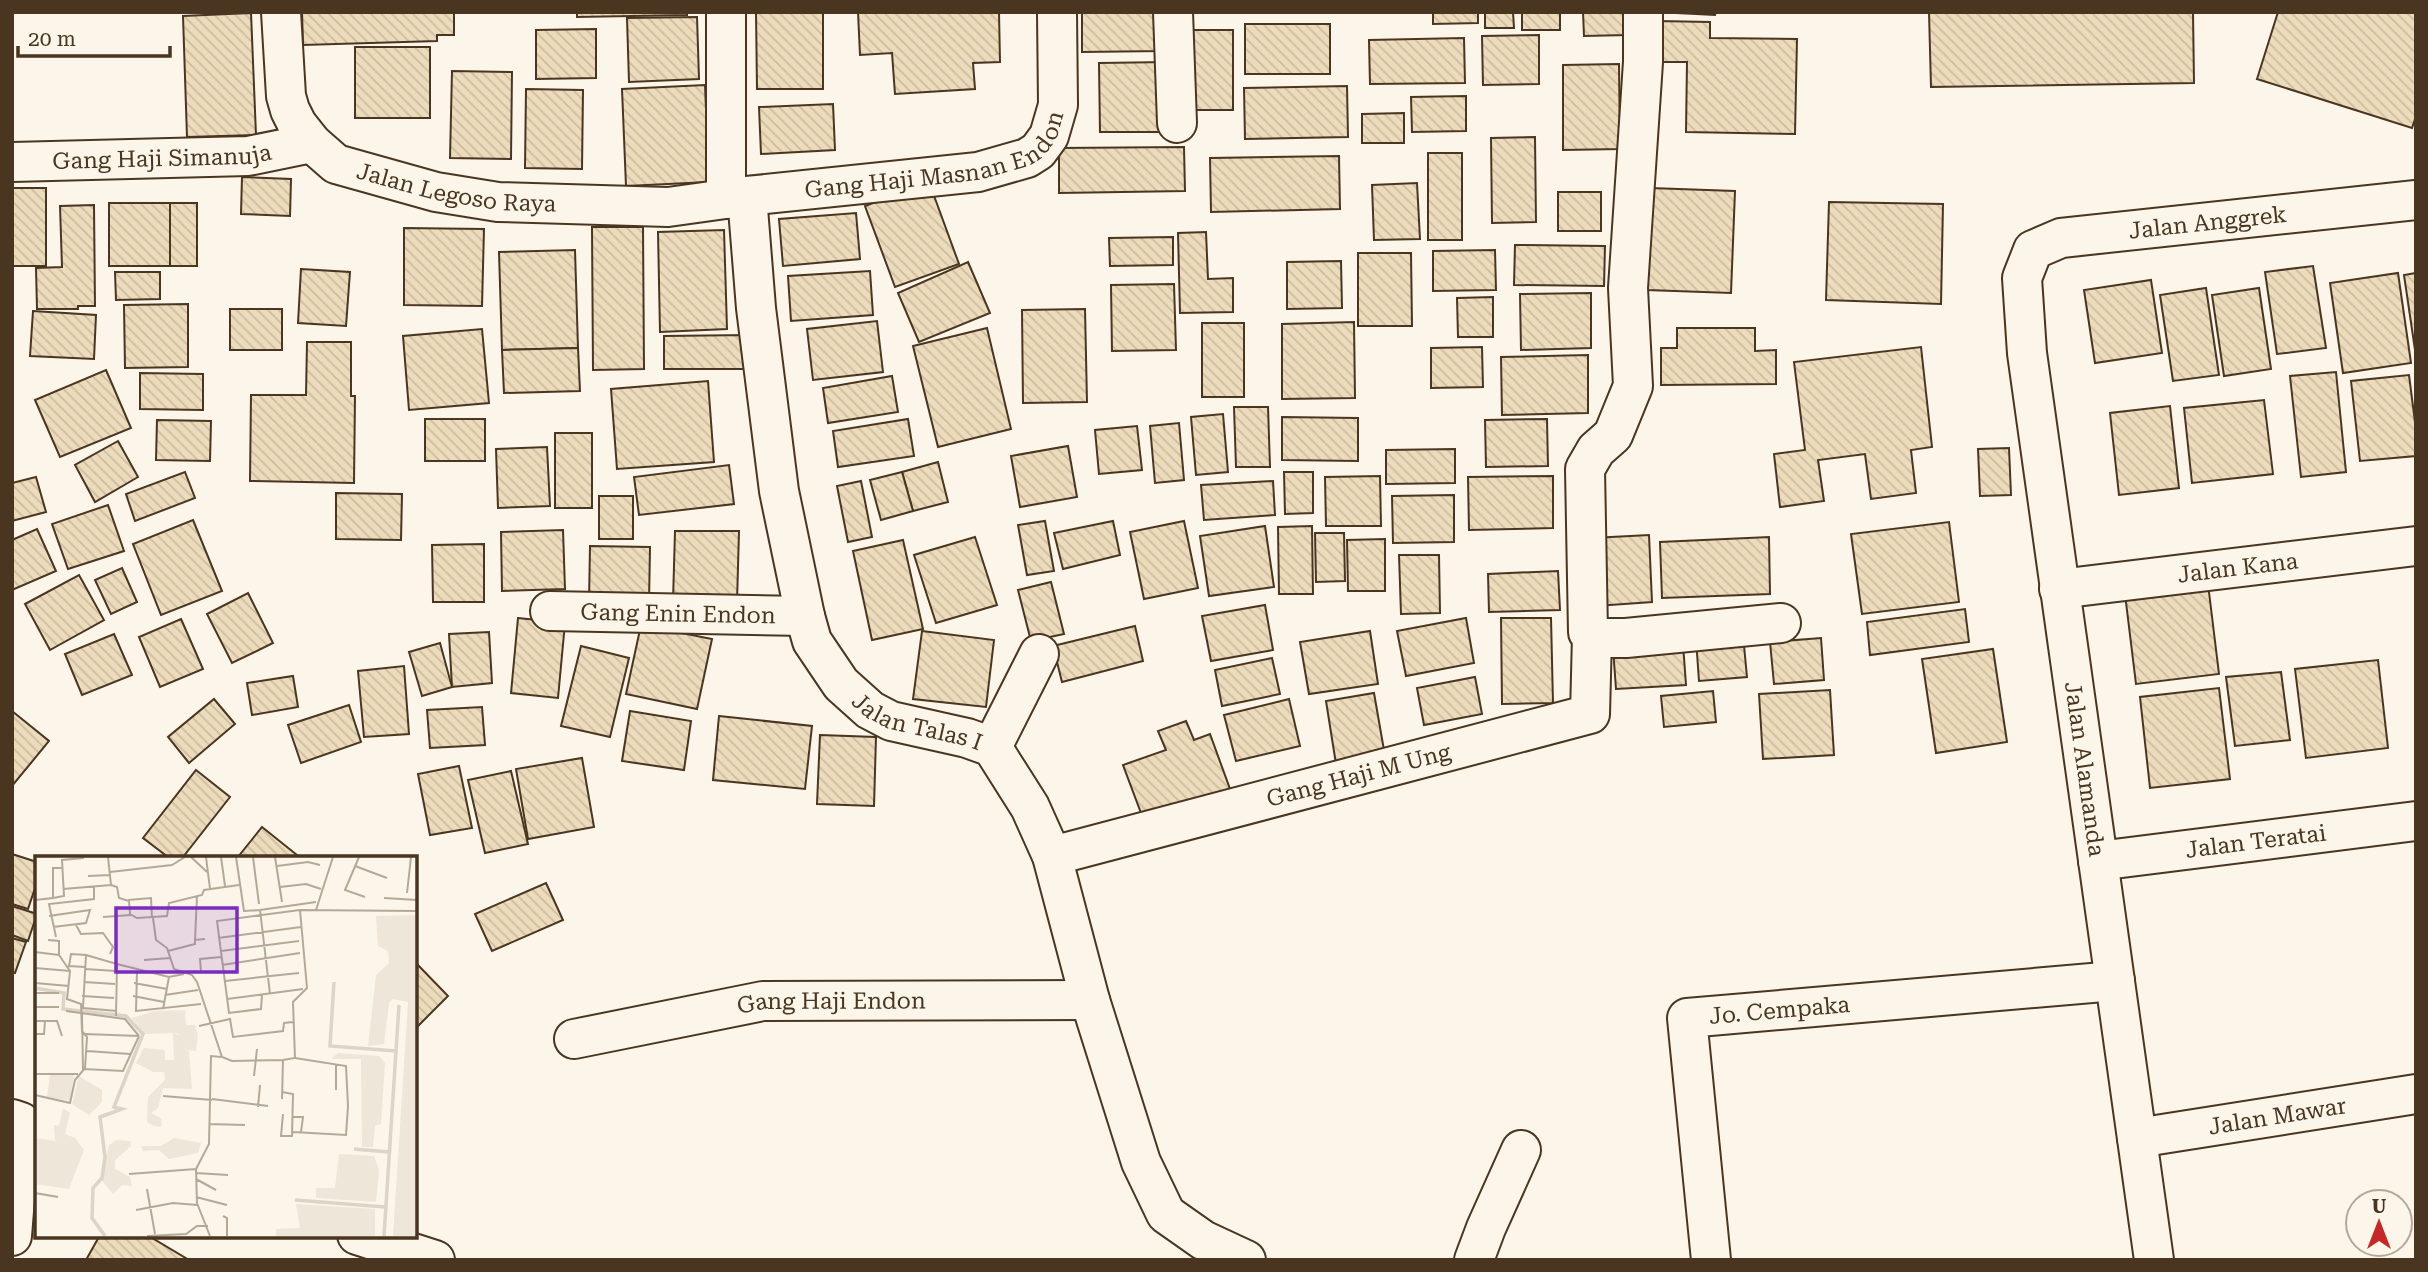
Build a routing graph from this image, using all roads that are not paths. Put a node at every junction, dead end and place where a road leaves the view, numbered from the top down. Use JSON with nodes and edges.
{"nodes":[{"id":1,"x":281,"y":12,"type":"edge"},
{"id":2,"x":726,"y":12,"type":"edge"},
{"id":3,"x":1056,"y":12,"type":"edge"},
{"id":4,"x":1173,"y":12,"type":"edge"},
{"id":5,"x":1643,"y":12,"type":"edge"},
{"id":6,"x":1177,"y":123,"type":"dead end"},
{"id":7,"x":312,"y":143,"type":"junction"},
{"id":8,"x":12,"y":162,"type":"edge"},
{"id":9,"x":737,"y":197,"type":"junction"},
{"id":10,"x":2416,"y":201,"type":"edge"},
{"id":11,"x":2022,"y":278,"type":"joint"},
{"id":12,"x":2416,"y":546,"type":"edge"},
{"id":13,"x":2059,"y":589,"type":"junction"},
{"id":14,"x":550,"y":611,"type":"dead end"},
{"id":15,"x":804,"y":616,"type":"junction"},
{"id":16,"x":1781,"y":624,"type":"dead end"},
{"id":17,"x":1592,"y":636,"type":"junction"},
{"id":18,"x":1039,"y":654,"type":"dead end"},
{"id":19,"x":992,"y":747,"type":"junction"},
{"id":20,"x":2416,"y":821,"type":"edge"},
{"id":21,"x":1052,"y":856,"type":"junction"},
{"id":22,"x":2098,"y":861,"type":"junction"},
{"id":23,"x":2115,"y":981,"type":"junction"},
{"id":24,"x":1090,"y":1000,"type":"junction"},
{"id":25,"x":574,"y":1039,"type":"dead end"},
{"id":26,"x":2416,"y":1094,"type":"edge"},
{"id":27,"x":23,"y":1123,"type":"edge"},
{"id":28,"x":2137,"y":1138,"type":"junction"},
{"id":29,"x":1521,"y":1150,"type":"dead end"},
{"id":30,"x":12,"y":1236,"type":"edge"},
{"id":31,"x":363,"y":1237,"type":"edge"},
{"id":32,"x":426,"y":1259,"type":"edge"},
{"id":33,"x":1246,"y":1260,"type":"edge"},
{"id":34,"x":1474,"y":1260,"type":"edge"},
{"id":35,"x":1711,"y":1260,"type":"edge"},
{"id":36,"x":2154,"y":1260,"type":"edge"}],
"edges":[{"from":1,"to":7,"type":"street","name":"Jalan Legoso Raya"},
{"from":2,"to":9,"type":"street","name":"Jalan Talas I"},
{"from":3,"to":9,"type":"street","name":"Gang Haji Masnan Endon"},
{"from":4,"to":6,"type":"street"},
{"from":5,"to":17,"type":"street"},
{"from":7,"to":8,"type":"street","name":"Gang Haji Simanuja"},
{"from":7,"to":9,"type":"street","name":"Jalan Legoso Raya"},
{"from":9,"to":15,"type":"street","name":"Jalan Talas I"},
{"from":10,"to":11,"type":"street","name":"Jalan Anggrek"},
{"from":11,"to":13,"type":"street","name":"Jalan Alamanda"},
{"from":12,"to":13,"type":"street","name":"Jalan Kana"},
{"from":13,"to":22,"type":"street","name":"Jalan Alamanda"},
{"from":14,"to":15,"type":"street","name":"Gang Enin Endon"},
{"from":15,"to":19,"type":"street","name":"Jalan Talas I"},
{"from":16,"to":17,"type":"street"},
{"from":17,"to":21,"type":"street","name":"Gang Haji M Ung"},
{"from":18,"to":19,"type":"street"},
{"from":19,"to":21,"type":"street","name":"Jalan Talas I"},
{"from":20,"to":22,"type":"street","name":"Jalan Teratai"},
{"from":21,"to":24,"type":"street","name":"Jalan Talas I"},
{"from":22,"to":23,"type":"street","name":"Jalan Alamanda"},
{"from":23,"to":28,"type":"street","name":"Jalan Alamanda"},
{"from":23,"to":35,"type":"street","name":"Jo. Cempaka"},
{"from":24,"to":25,"type":"street","name":"Gang Haji Endon"},
{"from":24,"to":33,"type":"street","name":"Jalan Talas I"},
{"from":26,"to":28,"type":"street","name":"Jalan Mawar"},
{"from":27,"to":30,"type":"street"},
{"from":28,"to":36,"type":"street","name":"Jalan Alamanda"},
{"from":29,"to":34,"type":"street"},
{"from":31,"to":32,"type":"street"}]}
